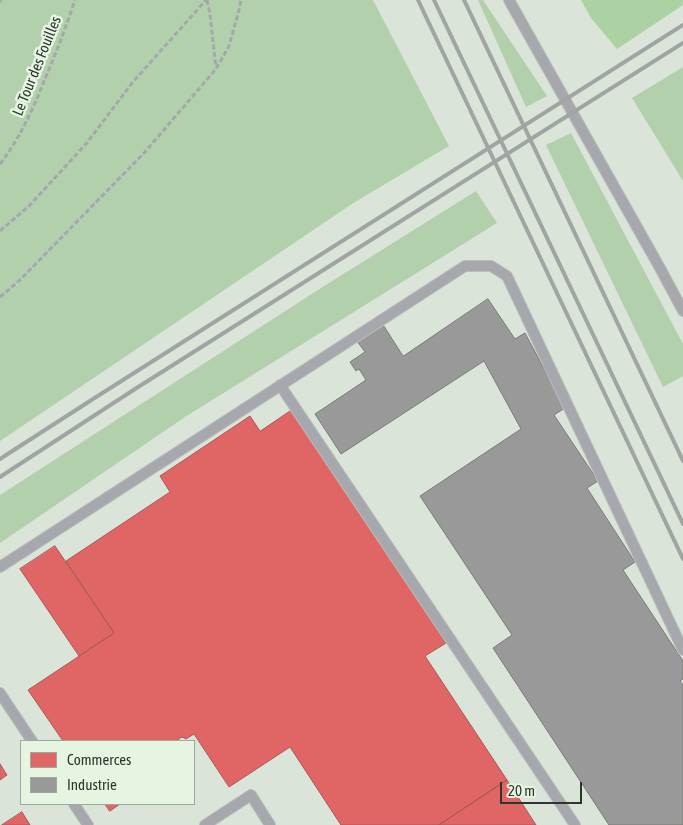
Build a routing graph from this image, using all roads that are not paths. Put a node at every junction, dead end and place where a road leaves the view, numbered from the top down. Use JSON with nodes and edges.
{"nodes":[{"id":1,"x":509,"y":0,"type":"edge"},
{"id":2,"x":683,"y":311,"type":"edge"},
{"id":3,"x":280,"y":385,"type":"junction"},
{"id":4,"x":0,"y":567,"type":"edge"},
{"id":5,"x":683,"y":650,"type":"edge"},
{"id":6,"x":0,"y":692,"type":"edge"},
{"id":7,"x":31,"y":740,"type":"edge"},
{"id":8,"x":75,"y":805,"type":"edge"},
{"id":9,"x":88,"y":825,"type":"edge"},
{"id":10,"x":205,"y":825,"type":"edge"},
{"id":11,"x":270,"y":825,"type":"edge"},
{"id":12,"x":575,"y":825,"type":"edge"}],
"edges":[{"from":1,"to":2,"type":"lane"},
{"from":3,"to":4,"type":"lane"},
{"from":3,"to":5,"type":"lane"},
{"from":3,"to":12,"type":"lane"},
{"from":6,"to":7,"type":"lane"},
{"from":8,"to":9,"type":"lane"},
{"from":10,"to":11,"type":"lane"}]}
